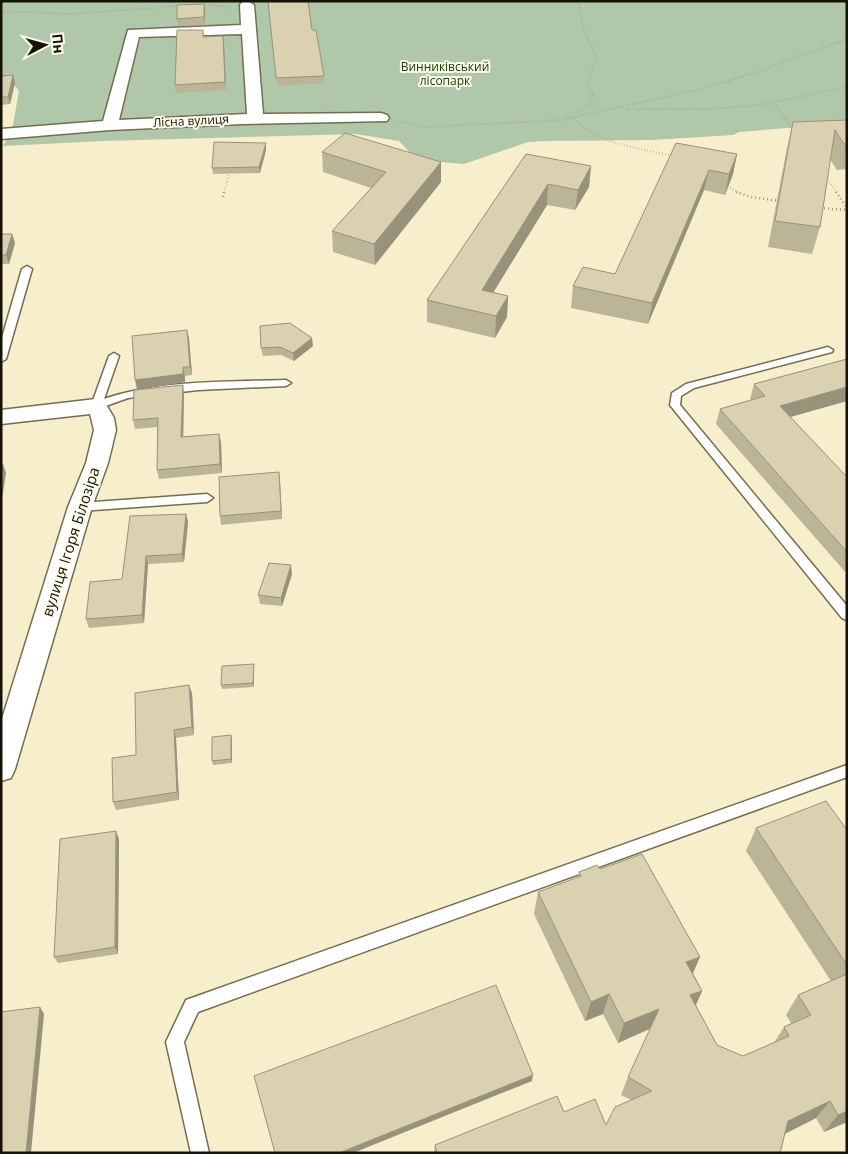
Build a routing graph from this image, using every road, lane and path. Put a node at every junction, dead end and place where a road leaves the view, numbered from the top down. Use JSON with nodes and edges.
{"nodes":[{"id":1,"x":574,"y":1,"type":"edge"},
{"id":2,"x":189,"y":6,"type":"edge"},
{"id":3,"x":198,"y":6,"type":"edge"},
{"id":4,"x":247,"y":9,"type":"joint"},
{"id":5,"x":1,"y":10,"type":"edge"},
{"id":6,"x":249,"y":29,"type":"junction"},
{"id":7,"x":847,"y":40,"type":"edge"},
{"id":8,"x":847,"y":87,"type":"edge"},
{"id":9,"x":774,"y":102,"type":"junction"},
{"id":10,"x":619,"y":109,"type":"junction"},
{"id":11,"x":572,"y":117,"type":"junction"},
{"id":12,"x":255,"y":118,"type":"junction"},
{"id":13,"x":381,"y":118,"type":"joint"},
{"id":14,"x":110,"y":125,"type":"junction"},
{"id":15,"x":1,"y":134,"type":"edge"},
{"id":16,"x":797,"y":135,"type":"edge"},
{"id":17,"x":681,"y":159,"type":"edge"},
{"id":18,"x":232,"y":164,"type":"edge"},
{"id":19,"x":824,"y":175,"type":"edge"},
{"id":20,"x":718,"y":180,"type":"edge"},
{"id":21,"x":223,"y":197,"type":"dead end"},
{"id":22,"x":783,"y":202,"type":"edge"},
{"id":23,"x":817,"y":207,"type":"edge"},
{"id":24,"x":847,"y":209,"type":"edge"},
{"id":25,"x":27,"y":268,"type":"dead end"},
{"id":26,"x":828,"y":350,"type":"dead end"},
{"id":27,"x":114,"y":356,"type":"dead end"},
{"id":28,"x":1,"y":359,"type":"edge"},
{"id":29,"x":286,"y":383,"type":"dead end"},
{"id":30,"x":96,"y":406,"type":"junction"},
{"id":31,"x":1,"y":417,"type":"edge"},
{"id":32,"x":207,"y":498,"type":"dead end"},
{"id":33,"x":80,"y":507,"type":"junction"},
{"id":34,"x":847,"y":615,"type":"edge"},
{"id":35,"x":1,"y":769,"type":"edge"},
{"id":36,"x":847,"y":771,"type":"edge"},
{"id":37,"x":200,"y":1153,"type":"edge"}],
"edges":[{"from":1,"to":11,"type":"path"},
{"from":2,"to":5,"type":"path"},
{"from":3,"to":4,"type":"path"},
{"from":4,"to":6,"type":"street"},
{"from":6,"to":12,"type":"street"},
{"from":6,"to":14,"type":"street"},
{"from":7,"to":10,"type":"path"},
{"from":8,"to":9,"type":"path"},
{"from":9,"to":10,"type":"path"},
{"from":9,"to":16,"type":"path"},
{"from":10,"to":11,"type":"path"},
{"from":11,"to":13,"type":"path"},
{"from":11,"to":17,"type":"path"},
{"from":12,"to":13,"type":"street","name":"Лісна вулиця"},
{"from":12,"to":14,"type":"street","name":"Лісна вулиця"},
{"from":14,"to":15,"type":"street","name":"Лісна вулиця"},
{"from":18,"to":21,"type":"path"},
{"from":19,"to":24,"type":"path"},
{"from":20,"to":22,"type":"path"},
{"from":23,"to":24,"type":"path"},
{"from":25,"to":28,"type":"lane"},
{"from":26,"to":34,"type":"lane"},
{"from":27,"to":30,"type":"lane"},
{"from":29,"to":30,"type":"lane"},
{"from":30,"to":31,"type":"street"},
{"from":30,"to":33,"type":"street","name":"вулиця Ігоря Білозіра"},
{"from":32,"to":33,"type":"lane"},
{"from":33,"to":35,"type":"street","name":"вулиця Ігоря Білозіра"},
{"from":36,"to":37,"type":"lane"}]}
